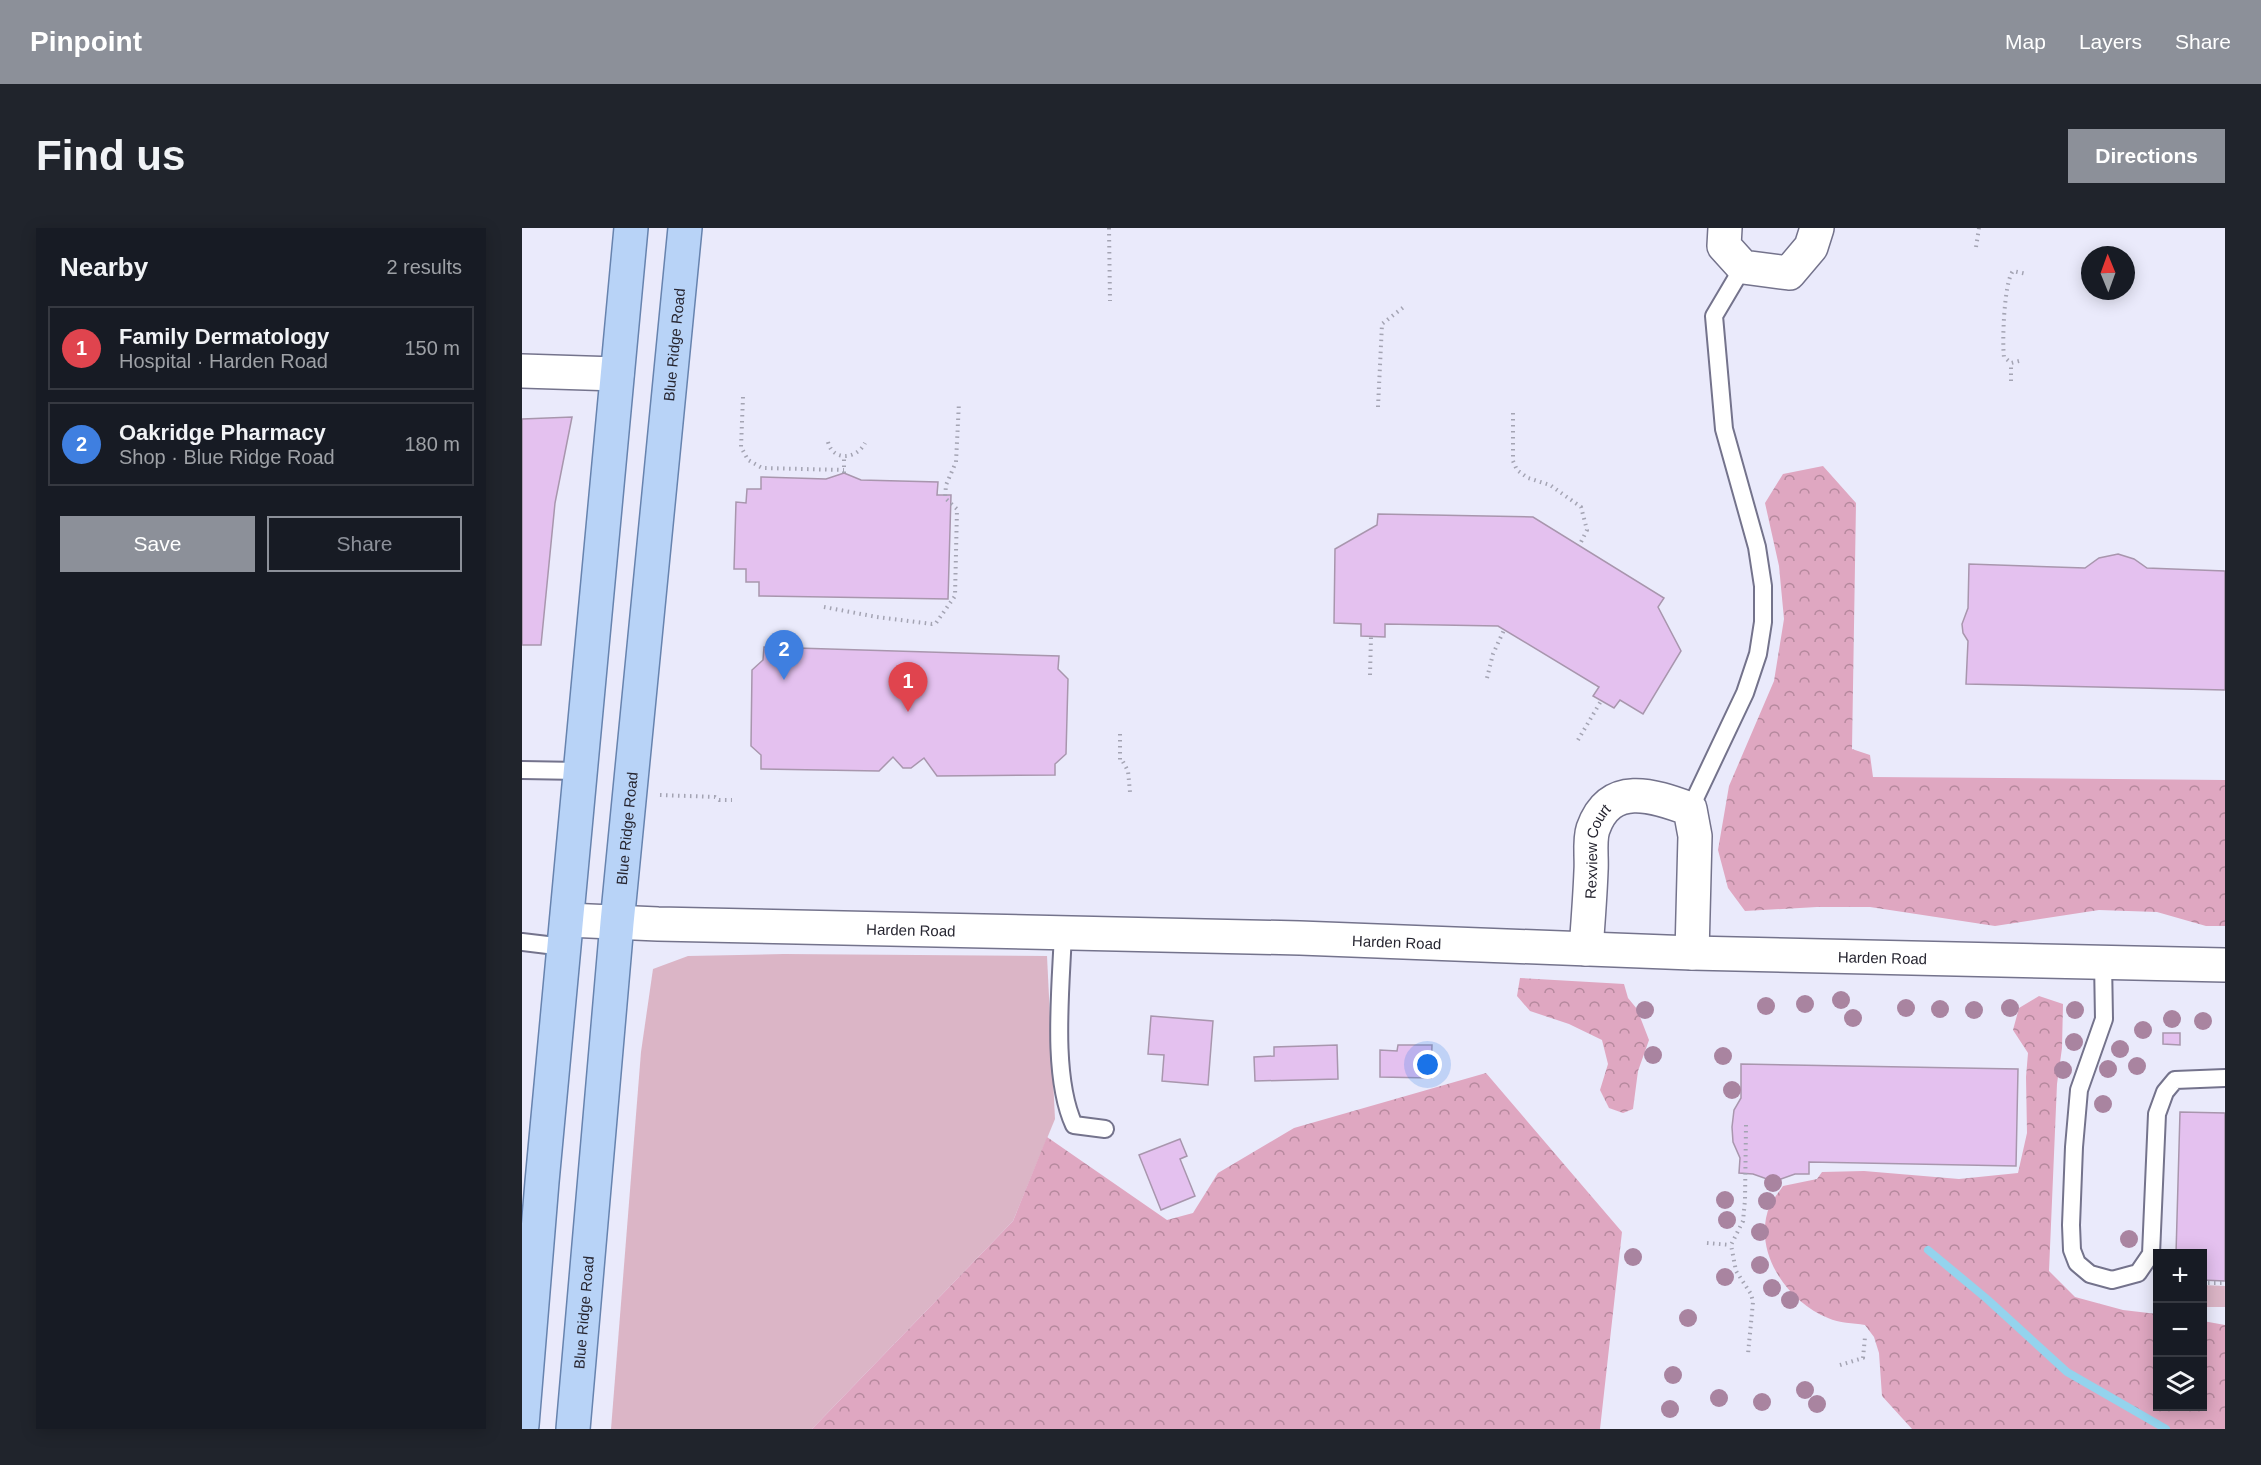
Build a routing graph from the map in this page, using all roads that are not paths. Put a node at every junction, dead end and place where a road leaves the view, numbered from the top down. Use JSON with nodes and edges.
{"nodes":[{"id":1,"x":631,"y":228,"type":"edge"},
{"id":2,"x":685,"y":228,"type":"edge"},
{"id":3,"x":1725,"y":228,"type":"edge"},
{"id":4,"x":1817,"y":228,"type":"edge"},
{"id":5,"x":1743,"y":267,"type":"junction"},
{"id":6,"x":522,"y":371,"type":"edge"},
{"id":7,"x":617,"y":374,"type":"junction"},
{"id":8,"x":522,"y":770,"type":"edge"},
{"id":9,"x":580,"y":771,"type":"junction"},
{"id":10,"x":1690,"y":809,"type":"junction"},
{"id":11,"x":617,"y":923,"type":"junction"},
{"id":12,"x":1064,"y":932,"type":"junction"},
{"id":13,"x":566,"y":933,"type":"junction"},
{"id":14,"x":522,"y":942,"type":"edge"},
{"id":15,"x":1586,"y":949,"type":"junction"},
{"id":16,"x":1692,"y":953,"type":"junction"},
{"id":17,"x":2103,"y":961,"type":"junction"},
{"id":18,"x":2225,"y":965,"type":"edge"},
{"id":19,"x":2225,"y":1078,"type":"edge"},
{"id":20,"x":1105,"y":1129,"type":"dead end"},
{"id":21,"x":532,"y":1181,"type":"edge"},
{"id":22,"x":522,"y":1425,"type":"edge"},
{"id":23,"x":573,"y":1429,"type":"edge"}],
"edges":[{"from":1,"to":7,"type":"main road"},
{"from":2,"to":11,"type":"main road","name":"Blue Ridge Road"},
{"from":3,"to":5,"type":"street"},
{"from":4,"to":5,"type":"street"},
{"from":5,"to":10,"type":"lane"},
{"from":6,"to":7,"type":"street"},
{"from":7,"to":9,"type":"main road"},
{"from":8,"to":9,"type":"lane"},
{"from":9,"to":13,"type":"main road"},
{"from":10,"to":15,"type":"street","name":"Rexview Court"},
{"from":10,"to":16,"type":"street"},
{"from":11,"to":12,"type":"street","name":"Harden Road"},
{"from":11,"to":13,"type":"street","name":"Harden Road"},
{"from":11,"to":23,"type":"main road","name":"Blue Ridge Road"},
{"from":12,"to":15,"type":"street","name":"Harden Road"},
{"from":12,"to":20,"type":"lane"},
{"from":13,"to":14,"type":"lane"},
{"from":13,"to":21,"type":"main road"},
{"from":15,"to":16,"type":"street","name":"Harden Road"},
{"from":16,"to":17,"type":"street","name":"Harden Road"},
{"from":17,"to":18,"type":"street","name":"Harden Road"},
{"from":17,"to":19,"type":"lane"},
{"from":21,"to":22,"type":"main road"}]}
